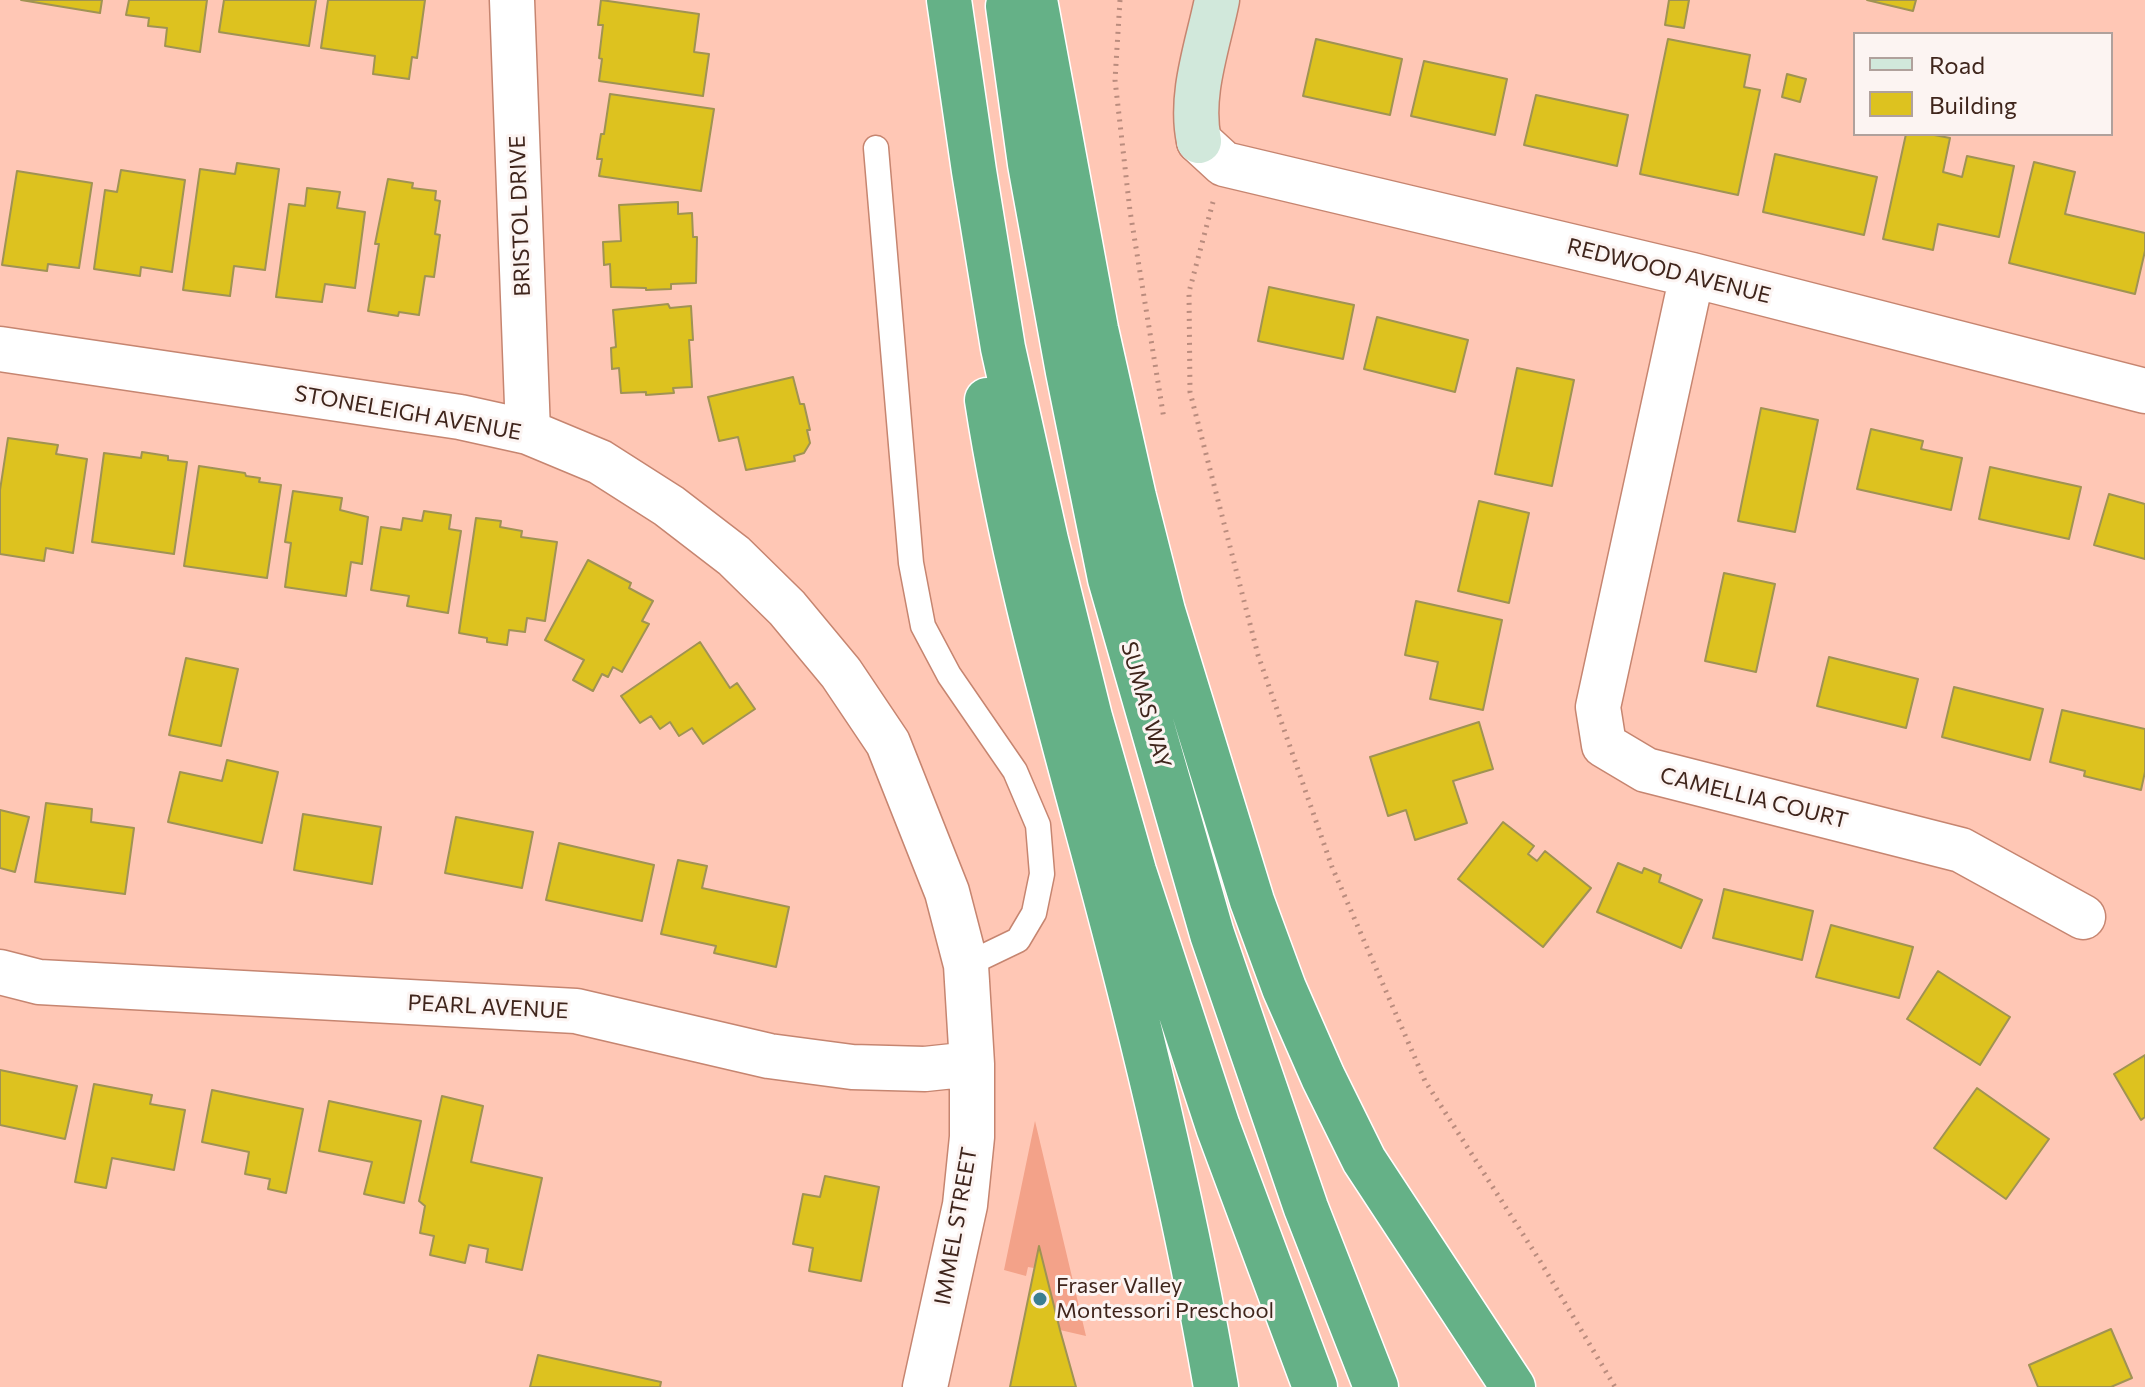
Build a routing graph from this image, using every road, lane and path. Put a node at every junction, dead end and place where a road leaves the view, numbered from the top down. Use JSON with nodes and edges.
{"nodes":[{"id":1,"x":512,"y":0,"type":"edge"},
{"id":2,"x":949,"y":0,"type":"edge"},
{"id":3,"x":1007,"y":0,"type":"edge"},
{"id":4,"x":1035,"y":0,"type":"edge"},
{"id":5,"x":1120,"y":0,"type":"edge"},
{"id":6,"x":1217,"y":0,"type":"edge"},
{"id":7,"x":876,"y":148,"type":"dead end"},
{"id":8,"x":1214,"y":194,"type":"dead end"},
{"id":9,"x":1692,"y":275,"type":"junction"},
{"id":10,"x":0,"y":349,"type":"edge"},
{"id":11,"x":2145,"y":391,"type":"edge"},
{"id":12,"x":1166,"y":431,"type":"dead end"},
{"id":13,"x":528,"y":432,"type":"junction"},
{"id":14,"x":2083,"y":917,"type":"dead end"},
{"id":15,"x":966,"y":965,"type":"junction"},
{"id":16,"x":0,"y":972,"type":"edge"},
{"id":17,"x":972,"y":1064,"type":"junction"},
{"id":18,"x":925,"y":1387,"type":"edge"},
{"id":19,"x":1216,"y":1387,"type":"edge"},
{"id":20,"x":1315,"y":1387,"type":"edge"},
{"id":21,"x":1376,"y":1387,"type":"edge"},
{"id":22,"x":1513,"y":1387,"type":"edge"},
{"id":23,"x":1615,"y":1387,"type":"edge"}],
"edges":[{"from":1,"to":13,"type":"street","name":"BRISTOL DRIVE"},
{"from":2,"to":19,"type":"highway"},
{"from":2,"to":20,"type":"highway"},
{"from":3,"to":21,"type":"highway","name":"SUMAS WAY"},
{"from":4,"to":22,"type":"highway"},
{"from":5,"to":12,"type":"path"},
{"from":6,"to":9,"type":"street","name":"REDWOOD AVENUE"},
{"from":7,"to":15,"type":"lane"},
{"from":8,"to":23,"type":"path"},
{"from":9,"to":11,"type":"street","name":"REDWOOD AVENUE"},
{"from":9,"to":14,"type":"street","name":"CAMELLIA COURT"},
{"from":10,"to":13,"type":"street","name":"STONELEIGH AVENUE"},
{"from":13,"to":15,"type":"street","name":"STONELEIGH AVENUE"},
{"from":15,"to":17,"type":"street","name":"STONELEIGH AVENUE"},
{"from":16,"to":17,"type":"street","name":"PEARL AVENUE"},
{"from":17,"to":18,"type":"street","name":"IMMEL STREET"}]}
